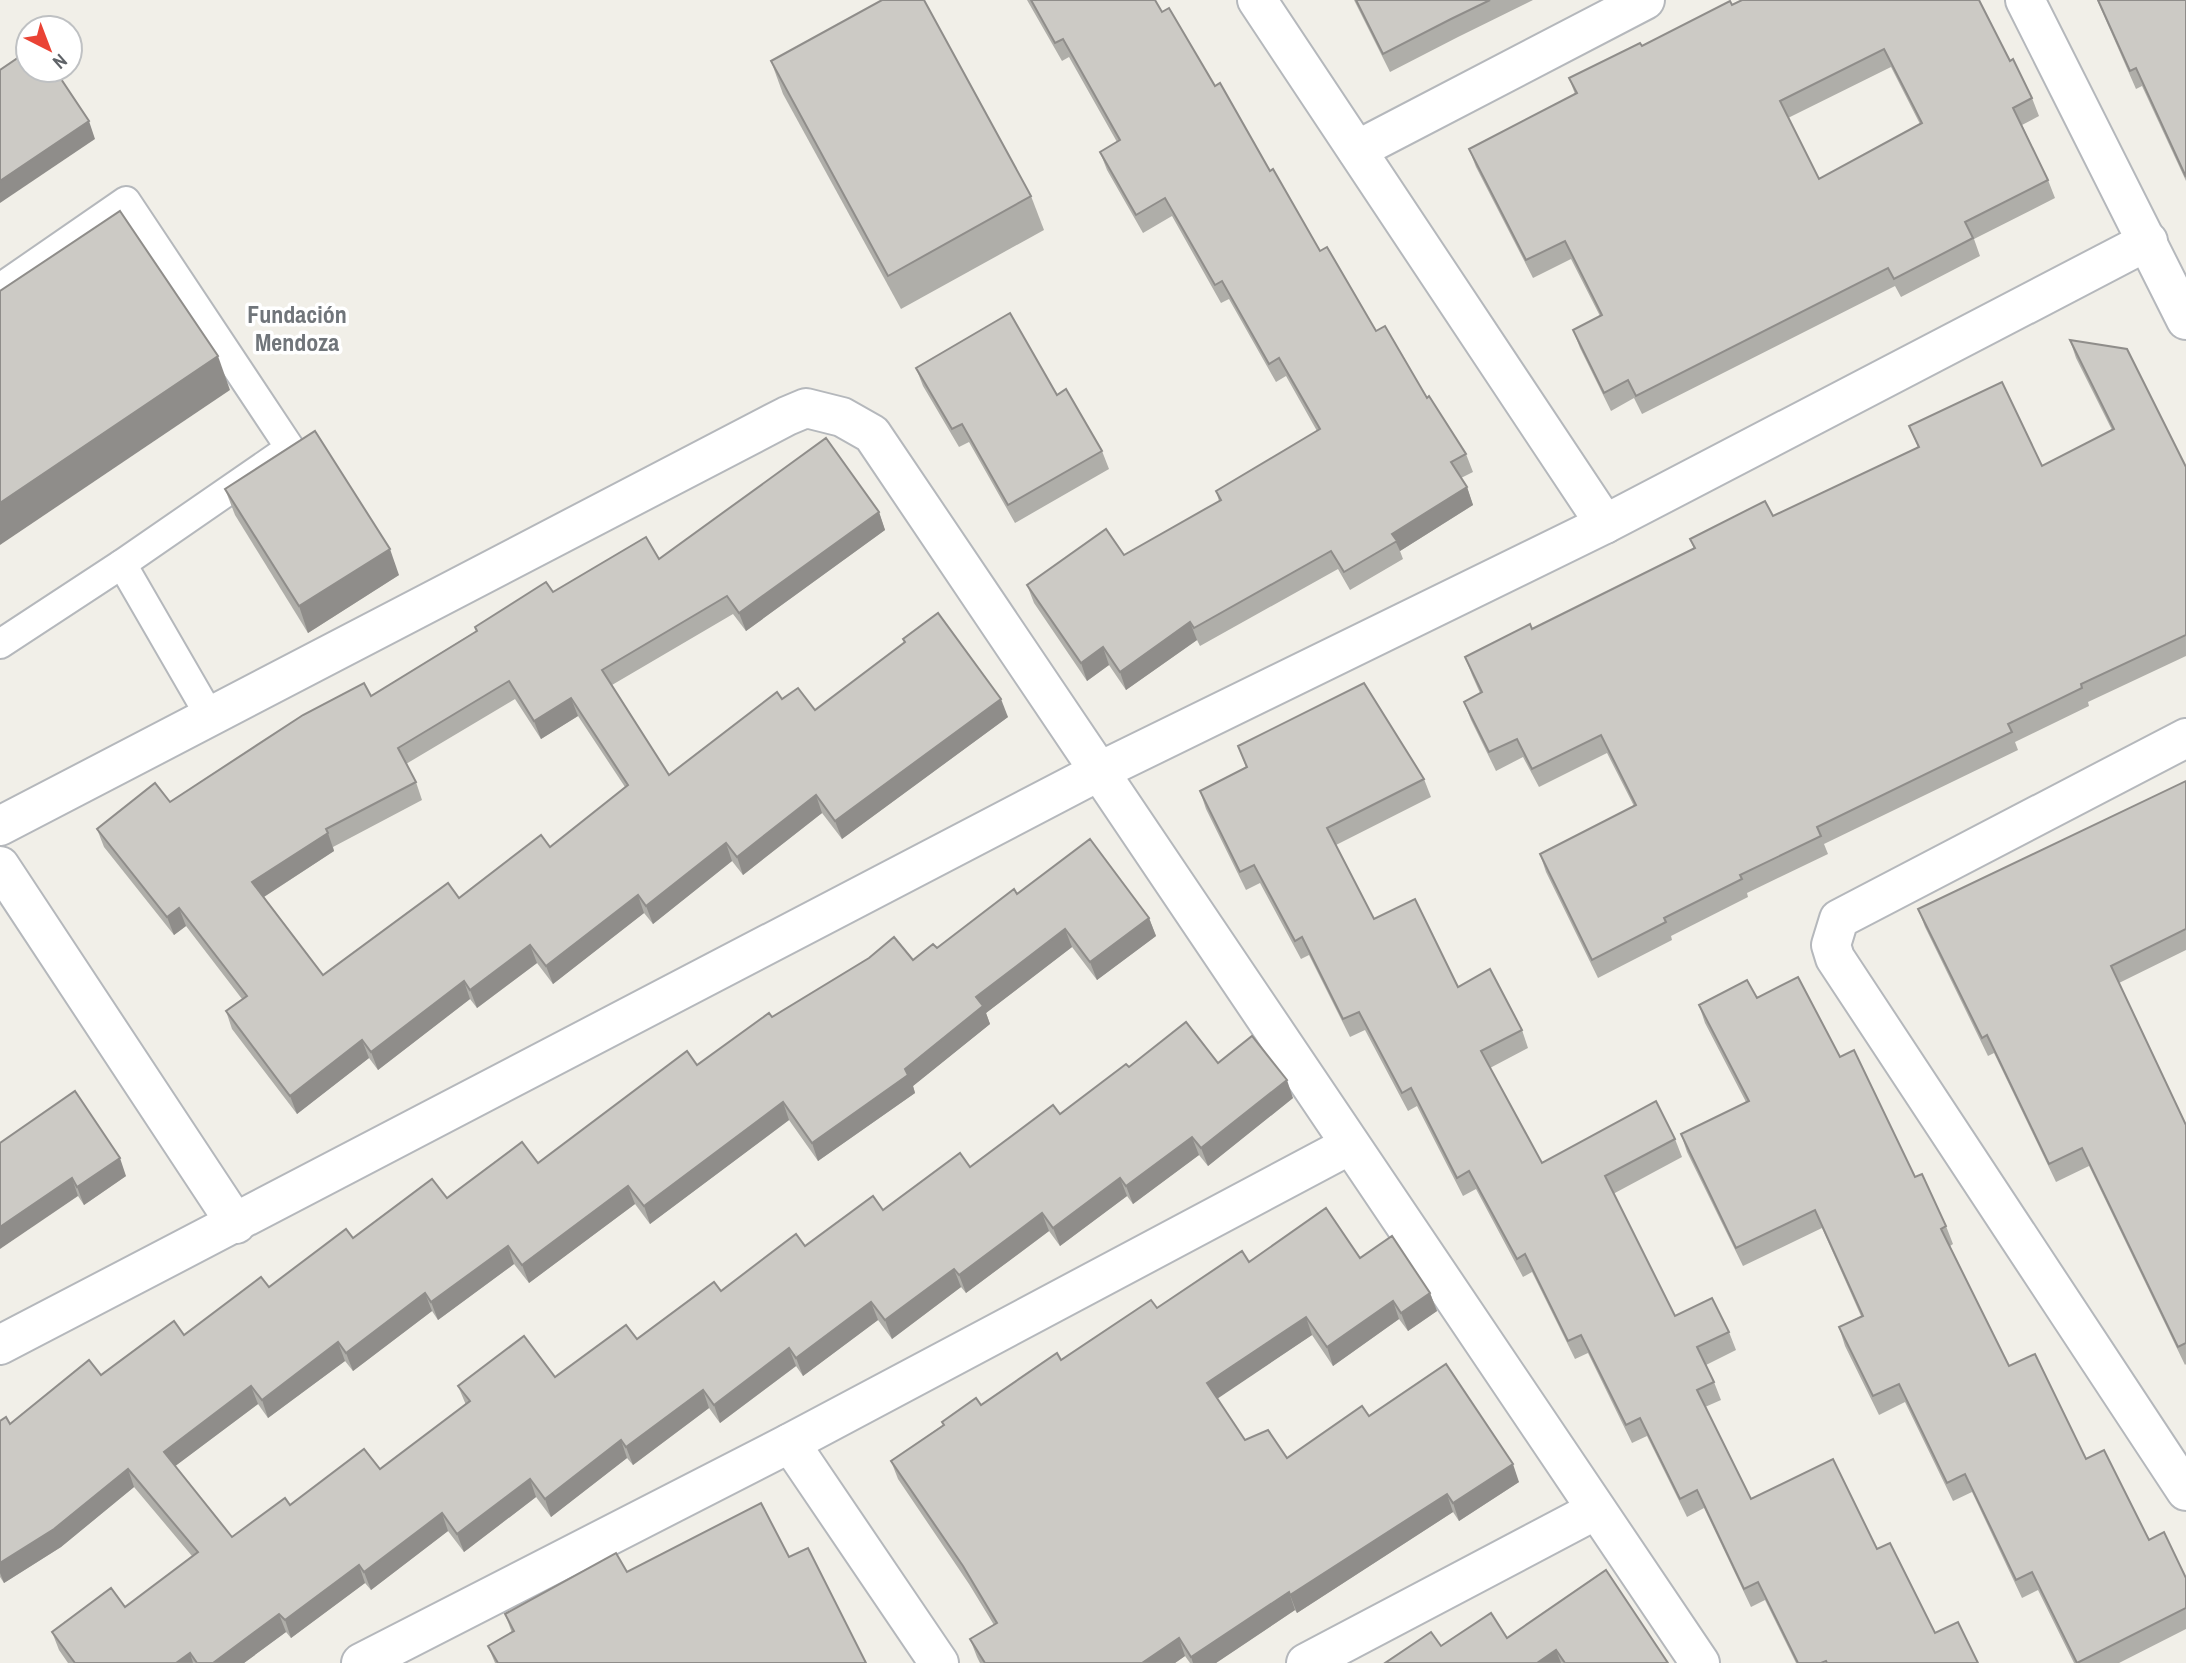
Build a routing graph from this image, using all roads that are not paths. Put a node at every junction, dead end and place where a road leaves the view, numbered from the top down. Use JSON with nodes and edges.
{"nodes":[{"id":1,"x":1257,"y":0,"type":"edge"},
{"id":2,"x":1645,"y":0,"type":"edge"},
{"id":3,"x":2025,"y":0,"type":"edge"},
{"id":4,"x":1357,"y":150,"type":"junction"},
{"id":5,"x":2148,"y":241,"type":"junction"},
{"id":6,"x":0,"y":288,"type":"edge"},
{"id":7,"x":2186,"y":320,"type":"edge"},
{"id":8,"x":1605,"y":524,"type":"junction"},
{"id":9,"x":122,"y":564,"type":"junction"},
{"id":10,"x":0,"y":643,"type":"edge"},
{"id":11,"x":211,"y":718,"type":"junction"},
{"id":12,"x":2186,"y":738,"type":"edge"},
{"id":13,"x":1098,"y":772,"type":"junction"},
{"id":14,"x":0,"y":826,"type":"edge"},
{"id":15,"x":0,"y":866,"type":"edge"},
{"id":16,"x":1350,"y":1145,"type":"junction"},
{"id":17,"x":236,"y":1224,"type":"junction"},
{"id":18,"x":0,"y":1345,"type":"edge"},
{"id":19,"x":790,"y":1443,"type":"junction"},
{"id":20,"x":2186,"y":1491,"type":"edge"},
{"id":21,"x":1596,"y":1510,"type":"junction"},
{"id":22,"x":404,"y":1653,"type":"edge"},
{"id":23,"x":361,"y":1663,"type":"edge"},
{"id":24,"x":939,"y":1663,"type":"edge"},
{"id":25,"x":1306,"y":1663,"type":"edge"},
{"id":26,"x":1700,"y":1663,"type":"edge"}],
"edges":[{"from":1,"to":4,"type":"street"},
{"from":2,"to":4,"type":"street"},
{"from":3,"to":5,"type":"street"},
{"from":4,"to":8,"type":"street"},
{"from":5,"to":7,"type":"street"},
{"from":5,"to":8,"type":"street"},
{"from":6,"to":9,"type":"lane"},
{"from":8,"to":13,"type":"street"},
{"from":9,"to":10,"type":"lane"},
{"from":9,"to":11,"type":"lane"},
{"from":11,"to":13,"type":"street"},
{"from":11,"to":14,"type":"street"},
{"from":12,"to":20,"type":"street"},
{"from":13,"to":16,"type":"street"},
{"from":13,"to":17,"type":"street"},
{"from":15,"to":17,"type":"street"},
{"from":16,"to":19,"type":"street"},
{"from":16,"to":21,"type":"street"},
{"from":17,"to":18,"type":"street"},
{"from":19,"to":22,"type":"street"},
{"from":19,"to":24,"type":"street"},
{"from":21,"to":25,"type":"street"},
{"from":21,"to":26,"type":"street"},
{"from":22,"to":23,"type":"street"}]}
